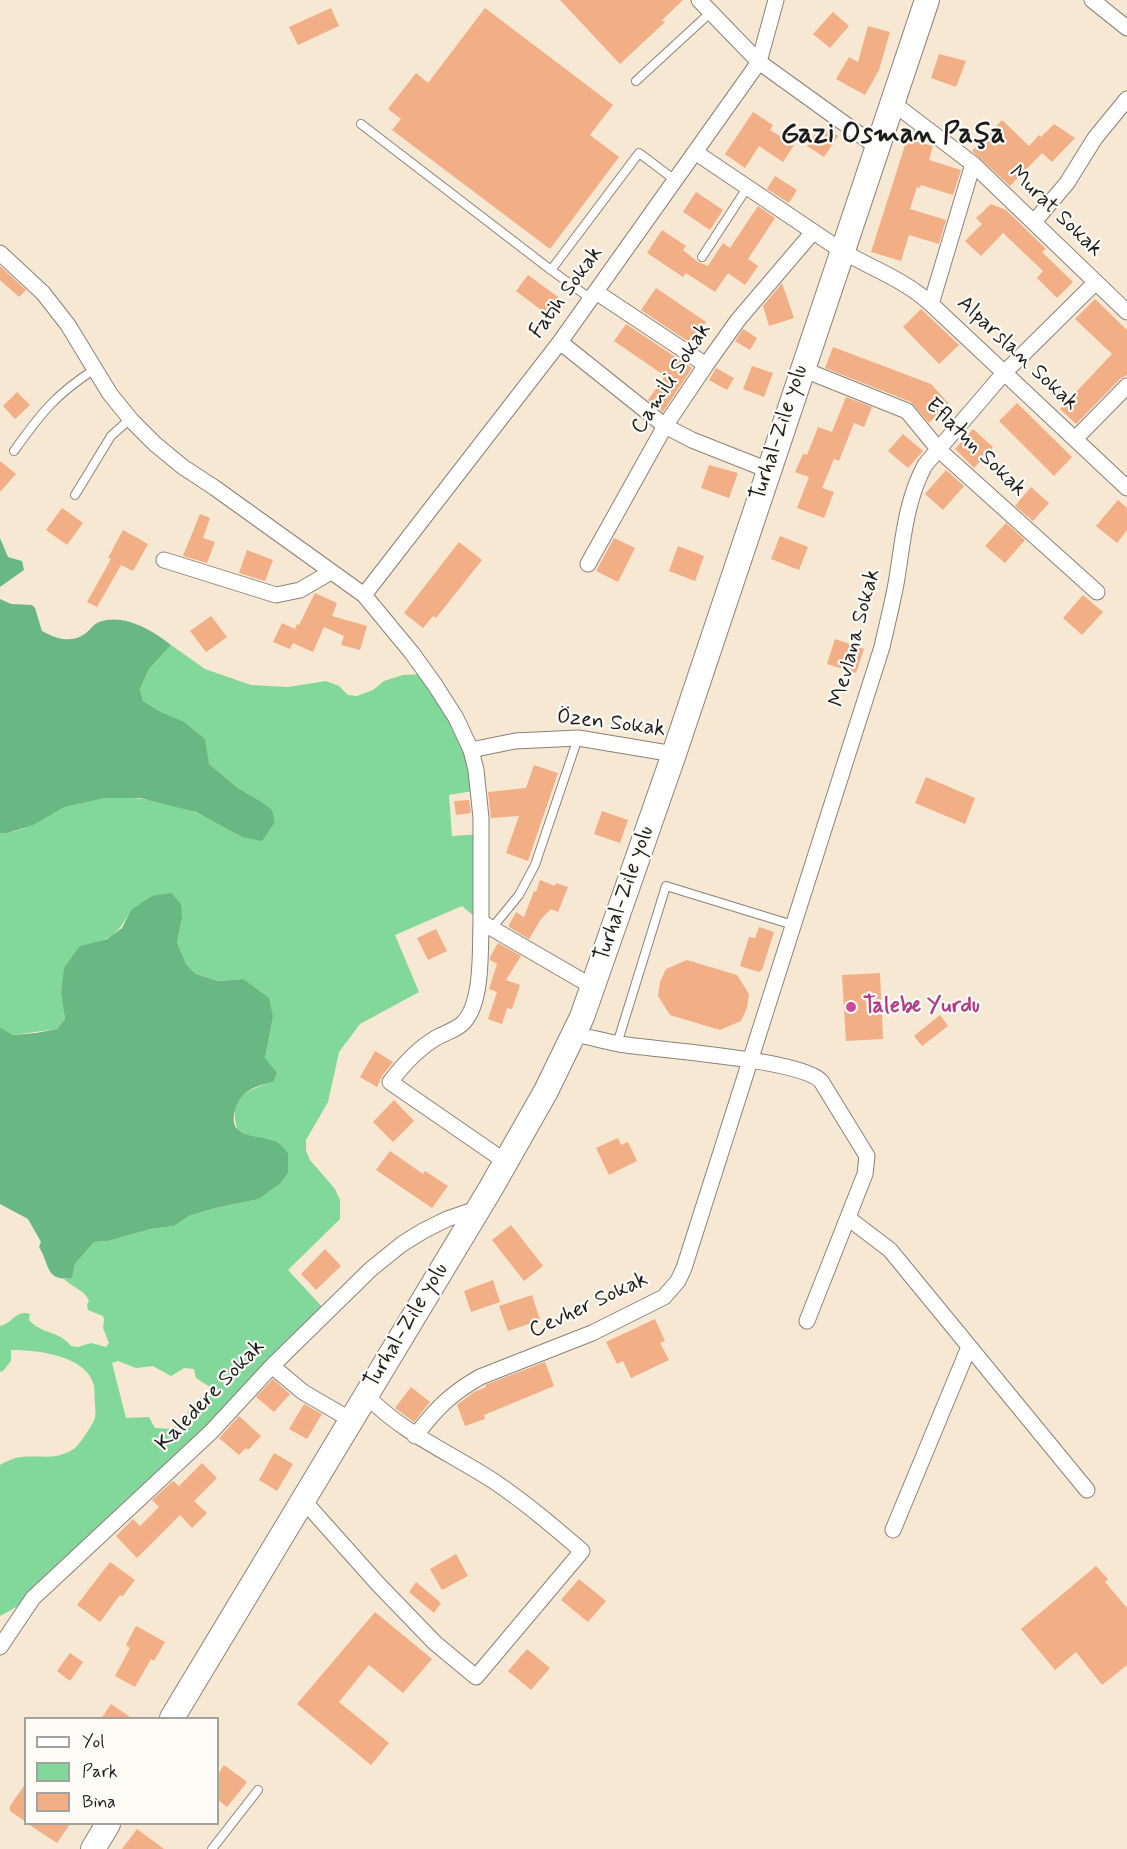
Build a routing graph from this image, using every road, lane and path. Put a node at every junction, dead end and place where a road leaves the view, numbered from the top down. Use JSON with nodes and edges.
{"nodes":[{"id":1,"x":699,"y":0,"type":"edge"},
{"id":2,"x":776,"y":0,"type":"edge"},
{"id":3,"x":927,"y":0,"type":"edge"},
{"id":4,"x":1092,"y":0,"type":"edge"},
{"id":5,"x":711,"y":12,"type":"junction"},
{"id":6,"x":1127,"y":28,"type":"edge"},
{"id":7,"x":759,"y":63,"type":"junction"},
{"id":8,"x":636,"y":81,"type":"dead end"},
{"id":9,"x":1127,"y":99,"type":"edge"},
{"id":10,"x":892,"y":103,"type":"junction"},
{"id":11,"x":361,"y":124,"type":"dead end"},
{"id":12,"x":878,"y":147,"type":"junction"},
{"id":13,"x":695,"y":152,"type":"junction"},
{"id":14,"x":973,"y":164,"type":"junction"},
{"id":15,"x":675,"y":180,"type":"junction"},
{"id":16,"x":747,"y":188,"type":"junction"},
{"id":17,"x":1034,"y":222,"type":"junction"},
{"id":18,"x":813,"y":232,"type":"junction"},
{"id":19,"x":842,"y":251,"type":"junction"},
{"id":20,"x":1,"y":256,"type":"edge"},
{"id":21,"x":702,"y":257,"type":"dead end"},
{"id":22,"x":552,"y":270,"type":"junction"},
{"id":23,"x":1096,"y":282,"type":"junction"},
{"id":24,"x":593,"y":295,"type":"junction"},
{"id":25,"x":931,"y":304,"type":"junction"},
{"id":26,"x":1127,"y":312,"type":"edge"},
{"id":27,"x":560,"y":342,"type":"junction"},
{"id":28,"x":706,"y":365,"type":"junction"},
{"id":29,"x":95,"y":369,"type":"junction"},
{"id":30,"x":802,"y":369,"type":"junction"},
{"id":31,"x":1004,"y":373,"type":"junction"},
{"id":32,"x":1127,"y":386,"type":"edge"},
{"id":33,"x":130,"y":419,"type":"junction"},
{"id":34,"x":665,"y":426,"type":"junction"},
{"id":35,"x":1075,"y":439,"type":"junction"},
{"id":36,"x":939,"y":450,"type":"junction"},
{"id":37,"x":14,"y":451,"type":"dead end"},
{"id":38,"x":768,"y":470,"type":"junction"},
{"id":39,"x":1127,"y":488,"type":"edge"},
{"id":40,"x":75,"y":495,"type":"dead end"},
{"id":41,"x":164,"y":560,"type":"dead end"},
{"id":42,"x":588,"y":564,"type":"dead end"},
{"id":43,"x":331,"y":572,"type":"junction"},
{"id":44,"x":1097,"y":592,"type":"dead end"},
{"id":45,"x":364,"y":595,"type":"junction"},
{"id":46,"x":578,"y":738,"type":"junction"},
{"id":47,"x":471,"y":750,"type":"junction"},
{"id":48,"x":674,"y":754,"type":"junction"},
{"id":49,"x":486,"y":925,"type":"junction"},
{"id":50,"x":793,"y":925,"type":"junction"},
{"id":51,"x":593,"y":987,"type":"junction"},
{"id":52,"x":574,"y":1034,"type":"junction"},
{"id":53,"x":617,"y":1044,"type":"junction"},
{"id":54,"x":749,"y":1060,"type":"junction"},
{"id":55,"x":506,"y":1162,"type":"junction"},
{"id":56,"x":478,"y":1208,"type":"junction"},
{"id":57,"x":848,"y":1218,"type":"junction"},
{"id":58,"x":807,"y":1321,"type":"dead end"},
{"id":59,"x":969,"y":1347,"type":"junction"},
{"id":60,"x":272,"y":1366,"type":"junction"},
{"id":61,"x":366,"y":1395,"type":"junction"},
{"id":62,"x":351,"y":1420,"type":"junction"},
{"id":63,"x":415,"y":1436,"type":"junction"},
{"id":64,"x":1087,"y":1490,"type":"dead end"},
{"id":65,"x":303,"y":1500,"type":"junction"},
{"id":66,"x":893,"y":1530,"type":"dead end"},
{"id":67,"x":0,"y":1647,"type":"edge"},
{"id":68,"x":173,"y":1717,"type":"edge"},
{"id":69,"x":258,"y":1790,"type":"dead end"},
{"id":70,"x":212,"y":1849,"type":"edge"}],
"edges":[{"from":1,"to":5,"type":"street"},
{"from":2,"to":7,"type":"street","name":"Fatih Sokak"},
{"from":3,"to":10,"type":"main road","name":"Turhal-Zile yolu"},
{"from":4,"to":6,"type":"street"},
{"from":5,"to":7,"type":"street"},
{"from":5,"to":8,"type":"lane"},
{"from":7,"to":12,"type":"street"},
{"from":7,"to":13,"type":"street","name":"Fatih Sokak"},
{"from":9,"to":17,"type":"street"},
{"from":10,"to":12,"type":"main road","name":"Turhal-Zile yolu"},
{"from":10,"to":14,"type":"street","name":"Murat Sokak"},
{"from":11,"to":22,"type":"lane"},
{"from":12,"to":19,"type":"main road","name":"Turhal-Zile yolu"},
{"from":13,"to":15,"type":"street","name":"Fatih Sokak"},
{"from":13,"to":16,"type":"street"},
{"from":14,"to":17,"type":"street","name":"Murat Sokak"},
{"from":14,"to":25,"type":"street","name":"Alparslan Sokak"},
{"from":15,"to":22,"type":"lane"},
{"from":15,"to":24,"type":"street","name":"Fatih Sokak"},
{"from":16,"to":18,"type":"street"},
{"from":16,"to":21,"type":"lane"},
{"from":17,"to":23,"type":"street","name":"Murat Sokak"},
{"from":18,"to":19,"type":"street"},
{"from":18,"to":28,"type":"street","name":"Camili Sokak"},
{"from":19,"to":25,"type":"street"},
{"from":19,"to":30,"type":"main road","name":"Turhal-Zile yolu"},
{"from":20,"to":29,"type":"street"},
{"from":22,"to":24,"type":"lane"},
{"from":23,"to":26,"type":"street","name":"Murat Sokak"},
{"from":23,"to":31,"type":"street","name":"Mevlana Sokak"},
{"from":24,"to":27,"type":"street","name":"Fatih Sokak"},
{"from":24,"to":28,"type":"street"},
{"from":25,"to":31,"type":"street","name":"Alparslan Sokak"},
{"from":27,"to":34,"type":"street"},
{"from":27,"to":45,"type":"street","name":"Fatih Sokak"},
{"from":28,"to":34,"type":"street","name":"Camili Sokak"},
{"from":29,"to":33,"type":"street"},
{"from":29,"to":37,"type":"lane"},
{"from":30,"to":36,"type":"street","name":"Eflatun Sokak"},
{"from":30,"to":38,"type":"main road","name":"Turhal-Zile yolu"},
{"from":31,"to":35,"type":"street","name":"Alparslan Sokak"},
{"from":31,"to":36,"type":"street","name":"Mevlana Sokak"},
{"from":32,"to":35,"type":"street"},
{"from":33,"to":40,"type":"lane"},
{"from":33,"to":43,"type":"street"},
{"from":34,"to":38,"type":"street"},
{"from":34,"to":42,"type":"street","name":"Camili Sokak"},
{"from":35,"to":39,"type":"street","name":"Alparslan Sokak"},
{"from":36,"to":44,"type":"street","name":"Eflatun Sokak"},
{"from":36,"to":50,"type":"street","name":"Mevlana Sokak"},
{"from":38,"to":48,"type":"main road","name":"Turhal-Zile yolu"},
{"from":41,"to":43,"type":"street"},
{"from":43,"to":45,"type":"street"},
{"from":45,"to":47,"type":"street"},
{"from":46,"to":47,"type":"street","name":"Özen Sokak"},
{"from":46,"to":48,"type":"street","name":"Özen Sokak"},
{"from":46,"to":49,"type":"lane"},
{"from":47,"to":49,"type":"street"},
{"from":48,"to":51,"type":"main road","name":"Turhal-Zile yolu"},
{"from":49,"to":51,"type":"street"},
{"from":49,"to":55,"type":"street"},
{"from":50,"to":53,"type":"lane"},
{"from":50,"to":54,"type":"street","name":"Mevlana Sokak"},
{"from":51,"to":52,"type":"main road","name":"Turhal-Zile yolu"},
{"from":52,"to":53,"type":"street"},
{"from":52,"to":55,"type":"main road","name":"Turhal-Zile yolu"},
{"from":53,"to":54,"type":"street"},
{"from":54,"to":57,"type":"street"},
{"from":54,"to":63,"type":"street","name":"Cevher Sokak"},
{"from":55,"to":56,"type":"main road","name":"Turhal-Zile yolu"},
{"from":56,"to":60,"type":"street","name":"Kaledere Sokak"},
{"from":56,"to":61,"type":"main road","name":"Turhal-Zile yolu"},
{"from":57,"to":58,"type":"street"},
{"from":57,"to":59,"type":"street"},
{"from":59,"to":64,"type":"street"},
{"from":59,"to":66,"type":"street"},
{"from":60,"to":62,"type":"street"},
{"from":60,"to":67,"type":"street","name":"Kaledere Sokak"},
{"from":61,"to":62,"type":"main road","name":"Turhal-Zile yolu"},
{"from":61,"to":63,"type":"street"},
{"from":62,"to":65,"type":"main road","name":"Turhal-Zile yolu"},
{"from":63,"to":65,"type":"street"},
{"from":65,"to":68,"type":"main road","name":"Turhal-Zile yolu"},
{"from":69,"to":70,"type":"lane"}]}
